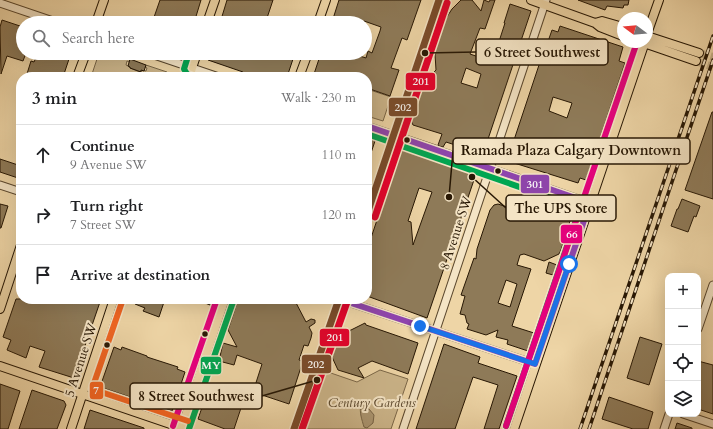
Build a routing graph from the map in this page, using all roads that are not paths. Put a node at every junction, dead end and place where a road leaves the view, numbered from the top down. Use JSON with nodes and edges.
{"nodes":[{"id":1,"x":104,"y":0,"type":"edge"},
{"id":2,"x":215,"y":0,"type":"edge"},
{"id":3,"x":326,"y":0,"type":"edge"},
{"id":4,"x":531,"y":0,"type":"edge"},
{"id":5,"x":659,"y":0,"type":"edge"},
{"id":6,"x":0,"y":3,"type":"edge"},
{"id":7,"x":545,"y":3,"type":"edge"},
{"id":8,"x":38,"y":16,"type":"edge"},
{"id":9,"x":98,"y":16,"type":"edge"},
{"id":10,"x":209,"y":16,"type":"edge"},
{"id":11,"x":320,"y":16,"type":"edge"},
{"id":12,"x":653,"y":17,"type":"edge"},
{"id":13,"x":596,"y":23,"type":"junction"},
{"id":14,"x":617,"y":25,"type":"edge"},
{"id":15,"x":617,"y":34,"type":"edge"},
{"id":16,"x":653,"y":41,"type":"edge"},
{"id":17,"x":653,"y":42,"type":"edge"},
{"id":18,"x":642,"y":48,"type":"edge"},
{"id":19,"x":699,"y":53,"type":"tunnel mouth"},
{"id":20,"x":84,"y":60,"type":"edge"},
{"id":21,"x":169,"y":60,"type":"edge"},
{"id":22,"x":195,"y":60,"type":"edge"},
{"id":23,"x":305,"y":60,"type":"edge"},
{"id":24,"x":696,"y":61,"type":"tunnel mouth"},
{"id":25,"x":192,"y":68,"type":"junction"},
{"id":26,"x":80,"y":72,"type":"edge"},
{"id":27,"x":191,"y":72,"type":"edge"},
{"id":28,"x":204,"y":72,"type":"edge"},
{"id":29,"x":301,"y":72,"type":"edge"},
{"id":30,"x":372,"y":128,"type":"edge"},
{"id":31,"x":490,"y":169,"type":"junction"},
{"id":32,"x":0,"y":186,"type":"edge"},
{"id":33,"x":16,"y":191,"type":"edge"},
{"id":34,"x":590,"y":203,"type":"junction"},
{"id":35,"x":16,"y":260,"type":"edge"},
{"id":36,"x":713,"y":285,"type":"edge"},
{"id":37,"x":112,"y":304,"type":"edge"},
{"id":38,"x":222,"y":304,"type":"edge"},
{"id":39,"x":354,"y":304,"type":"edge"},
{"id":40,"x":0,"y":309,"type":"edge"},
{"id":41,"x":701,"y":320,"type":"edge"},
{"id":42,"x":436,"y":332,"type":"junction"},
{"id":43,"x":535,"y":364,"type":"junction"},
{"id":44,"x":0,"y":366,"type":"edge"},
{"id":45,"x":82,"y":394,"type":"junction"},
{"id":46,"x":668,"y":417,"type":"edge"},
{"id":47,"x":692,"y":417,"type":"edge"},
{"id":48,"x":713,"y":424,"type":"edge"},
{"id":49,"x":71,"y":429,"type":"edge"},
{"id":50,"x":182,"y":429,"type":"edge"},
{"id":51,"x":403,"y":429,"type":"edge"},
{"id":52,"x":514,"y":429,"type":"edge"},
{"id":53,"x":664,"y":429,"type":"edge"}],
"edges":[{"from":1,"to":9,"type":"main road"},
{"from":2,"to":10,"type":"main road"},
{"from":3,"to":11,"type":"main road"},
{"from":4,"to":7,"type":"main road"},
{"from":5,"to":12,"type":"main road"},
{"from":6,"to":8,"type":"street"},
{"from":7,"to":13,"type":"main road"},
{"from":7,"to":31,"type":"street","name":"8 Avenue SW"},
{"from":13,"to":14,"type":"main road"},
{"from":13,"to":15,"type":"main road"},
{"from":16,"to":19,"type":"main road"},
{"from":17,"to":24,"type":"main road"},
{"from":18,"to":34,"type":"main road"},
{"from":20,"to":26,"type":"main road"},
{"from":21,"to":25,"type":"street"},
{"from":22,"to":25,"type":"main road"},
{"from":23,"to":29,"type":"main road"},
{"from":25,"to":27,"type":"main road"},
{"from":25,"to":28,"type":"street"},
{"from":30,"to":31,"type":"street"},
{"from":31,"to":34,"type":"street"},
{"from":31,"to":42,"type":"street","name":"8 Avenue SW"},
{"from":32,"to":33,"type":"street"},
{"from":34,"to":43,"type":"main road"},
{"from":35,"to":40,"type":"main road"},
{"from":36,"to":41,"type":"street"},
{"from":37,"to":45,"type":"main road","name":"5 Avenue SW"},
{"from":38,"to":50,"type":"main road"},
{"from":39,"to":42,"type":"street"},
{"from":42,"to":43,"type":"street"},
{"from":42,"to":51,"type":"street","name":"8 Avenue SW"},
{"from":43,"to":52,"type":"main road"},
{"from":44,"to":45,"type":"main road"},
{"from":45,"to":49,"type":"main road","name":"5 Avenue SW"},
{"from":45,"to":50,"type":"main road"},
{"from":46,"to":53,"type":"street"},
{"from":47,"to":48,"type":"street"}]}
